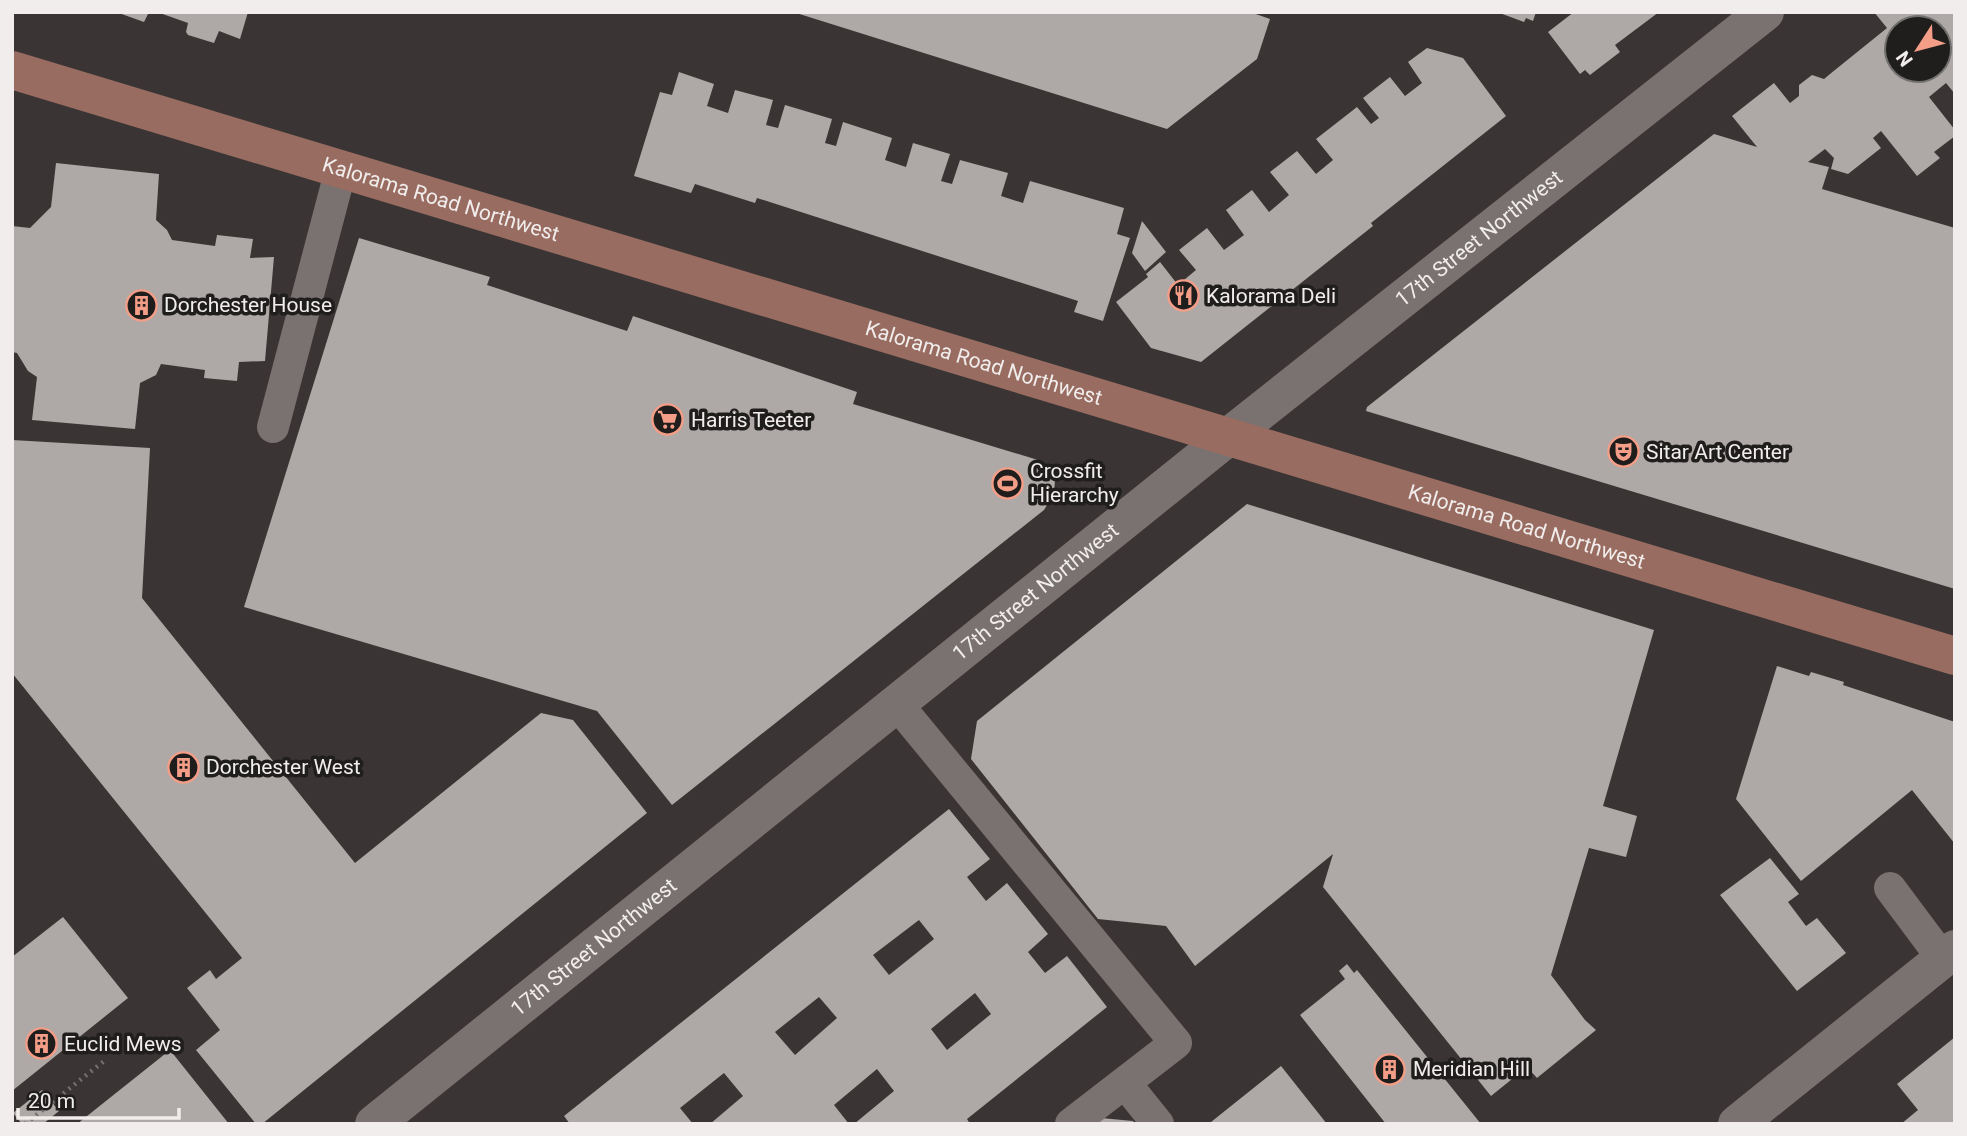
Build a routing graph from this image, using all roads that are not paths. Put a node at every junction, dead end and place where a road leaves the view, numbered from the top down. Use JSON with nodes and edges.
{"nodes":[{"id":1,"x":1765,"y":12,"type":"edge"},
{"id":2,"x":12,"y":70,"type":"edge"},
{"id":3,"x":341,"y":169,"type":"junction"},
{"id":4,"x":272,"y":427,"type":"dead end"},
{"id":5,"x":1228,"y":437,"type":"junction"},
{"id":6,"x":1954,"y":651,"type":"edge"},
{"id":7,"x":897,"y":704,"type":"junction"},
{"id":8,"x":1890,"y":888,"type":"dead end"},
{"id":9,"x":1949,"y":954,"type":"edge"},
{"id":10,"x":1125,"y":1083,"type":"junction"},
{"id":11,"x":374,"y":1124,"type":"edge"},
{"id":12,"x":1071,"y":1124,"type":"edge"},
{"id":13,"x":1157,"y":1124,"type":"edge"},
{"id":14,"x":1737,"y":1124,"type":"edge"}],
"edges":[{"from":1,"to":5,"type":"street","name":"17th Street Northwest"},
{"from":2,"to":3,"type":"street","name":"Kalorama Road Northwest"},
{"from":3,"to":4,"type":"lane"},
{"from":3,"to":5,"type":"street","name":"Kalorama Road Northwest"},
{"from":5,"to":6,"type":"street","name":"Kalorama Road Northwest"},
{"from":5,"to":7,"type":"street","name":"17th Street Northwest"},
{"from":7,"to":10,"type":"lane"},
{"from":7,"to":11,"type":"street","name":"17th Street Northwest"},
{"from":8,"to":9,"type":"lane"},
{"from":9,"to":14,"type":"street"},
{"from":10,"to":12,"type":"lane"},
{"from":10,"to":13,"type":"lane"}]}
